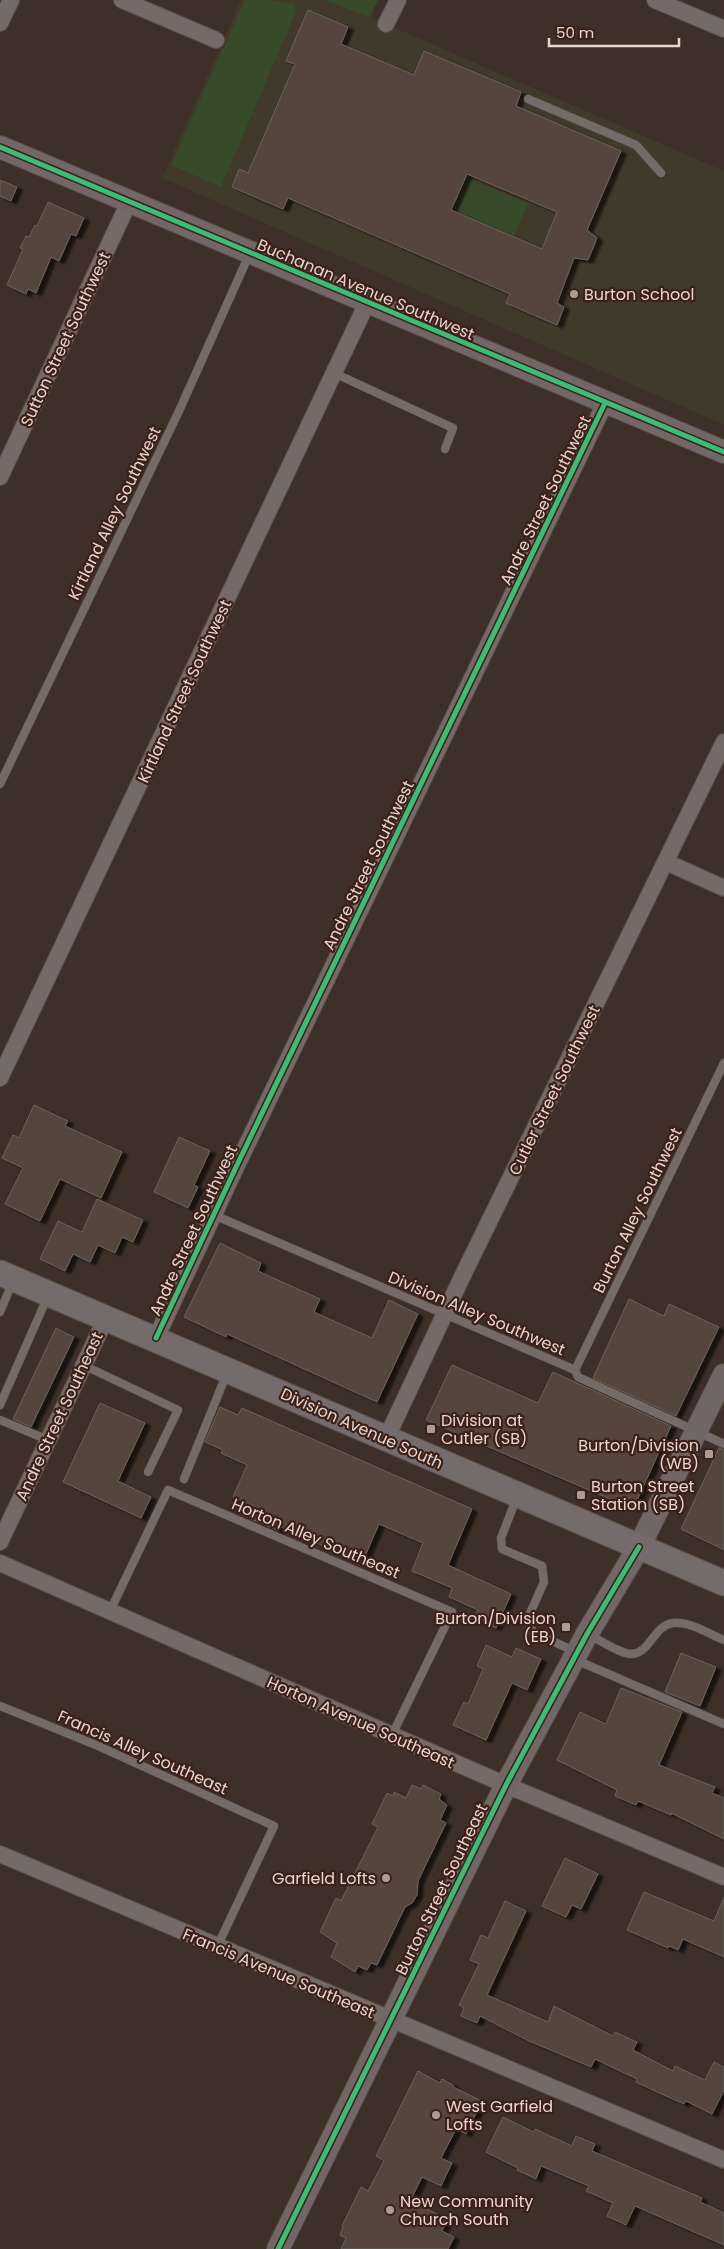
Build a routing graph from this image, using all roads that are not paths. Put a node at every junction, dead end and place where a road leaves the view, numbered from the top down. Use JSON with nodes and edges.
{"nodes":[{"id":1,"x":11,"y":0,"type":"edge"},
{"id":2,"x":122,"y":0,"type":"edge"},
{"id":3,"x":398,"y":0,"type":"edge"},
{"id":4,"x":655,"y":0,"type":"edge"},
{"id":5,"x":0,"y":23,"type":"edge"},
{"id":6,"x":386,"y":24,"type":"dead end"},
{"id":7,"x":724,"y":29,"type":"edge"},
{"id":8,"x":216,"y":40,"type":"dead end"},
{"id":9,"x":528,"y":99,"type":"dead end"},
{"id":10,"x":0,"y":147,"type":"edge"},
{"id":11,"x":661,"y":173,"type":"dead end"},
{"id":12,"x":129,"y":202,"type":"junction"},
{"id":13,"x":250,"y":253,"type":"junction"},
{"id":14,"x":368,"y":303,"type":"junction"},
{"id":15,"x":334,"y":373,"type":"junction"},
{"id":16,"x":605,"y":403,"type":"junction"},
{"id":17,"x":445,"y":449,"type":"dead end"},
{"id":18,"x":724,"y":452,"type":"edge"},
{"id":19,"x":0,"y":477,"type":"edge"},
{"id":20,"x":724,"y":742,"type":"edge"},
{"id":21,"x":0,"y":784,"type":"edge"},
{"id":22,"x":666,"y":862,"type":"junction"},
{"id":23,"x":724,"y":888,"type":"edge"},
{"id":24,"x":724,"y":1062,"type":"edge"},
{"id":25,"x":0,"y":1078,"type":"edge"},
{"id":26,"x":214,"y":1215,"type":"junction"},
{"id":27,"x":7,"y":1276,"type":"edge"},
{"id":28,"x":49,"y":1294,"type":"junction"},
{"id":29,"x":0,"y":1312,"type":"edge"},
{"id":30,"x":445,"y":1314,"type":"junction"},
{"id":31,"x":106,"y":1318,"type":"junction"},
{"id":32,"x":156,"y":1338,"type":"junction"},
{"id":33,"x":83,"y":1365,"type":"junction"},
{"id":34,"x":228,"y":1369,"type":"junction"},
{"id":35,"x":574,"y":1370,"type":"junction"},
{"id":36,"x":724,"y":1375,"type":"edge"},
{"id":37,"x":0,"y":1405,"type":"edge"},
{"id":38,"x":0,"y":1420,"type":"edge"},
{"id":39,"x":696,"y":1432,"type":"junction"},
{"id":40,"x":386,"y":1439,"type":"junction"},
{"id":41,"x":48,"y":1440,"type":"junction"},
{"id":42,"x":724,"y":1444,"type":"edge"},
{"id":43,"x":148,"y":1472,"type":"dead end"},
{"id":44,"x":184,"y":1480,"type":"dead end"},
{"id":45,"x":518,"y":1496,"type":"junction"},
{"id":46,"x":0,"y":1542,"type":"edge"},
{"id":47,"x":639,"y":1548,"type":"junction"},
{"id":48,"x":0,"y":1563,"type":"edge"},
{"id":49,"x":724,"y":1583,"type":"edge"},
{"id":50,"x":110,"y":1612,"type":"junction"},
{"id":51,"x":724,"y":1640,"type":"edge"},
{"id":52,"x":580,"y":1648,"type":"junction"},
{"id":53,"x":0,"y":1706,"type":"edge"},
{"id":54,"x":724,"y":1724,"type":"edge"},
{"id":55,"x":392,"y":1736,"type":"junction"},
{"id":56,"x":506,"y":1785,"type":"junction"},
{"id":57,"x":0,"y":1854,"type":"edge"},
{"id":58,"x":724,"y":1877,"type":"edge"},
{"id":59,"x":217,"y":1947,"type":"junction"},
{"id":60,"x":391,"y":2021,"type":"junction"},
{"id":61,"x":724,"y":2160,"type":"edge"},
{"id":62,"x":278,"y":2249,"type":"edge"}],
"edges":[{"from":1,"to":5,"type":"street"},
{"from":2,"to":8,"type":"street"},
{"from":3,"to":6,"type":"street"},
{"from":4,"to":7,"type":"street"},
{"from":9,"to":11,"type":"lane"},
{"from":10,"to":12,"type":"main road","name":"Buchanan Avenue Southwest"},
{"from":12,"to":13,"type":"main road","name":"Buchanan Avenue Southwest"},
{"from":12,"to":19,"type":"street","name":"Sutton Street Southwest"},
{"from":13,"to":14,"type":"main road","name":"Buchanan Avenue Southwest"},
{"from":13,"to":21,"type":"lane","name":"Kirtland Alley Southwest"},
{"from":14,"to":15,"type":"street","name":"Kirtland Street Southwest"},
{"from":14,"to":16,"type":"main road","name":"Buchanan Avenue Southwest"},
{"from":15,"to":17,"type":"lane"},
{"from":15,"to":25,"type":"street","name":"Kirtland Street Southwest"},
{"from":16,"to":18,"type":"main road","name":"Buchanan Avenue Southwest"},
{"from":16,"to":26,"type":"street","name":"Andre Street Southwest"},
{"from":20,"to":22,"type":"street","name":"Cutler Street Southwest"},
{"from":22,"to":23,"type":"street"},
{"from":22,"to":30,"type":"street","name":"Cutler Street Southwest"},
{"from":24,"to":35,"type":"lane","name":"Burton Alley Southwest"},
{"from":26,"to":30,"type":"lane","name":"Division Alley Southwest"},
{"from":26,"to":32,"type":"street","name":"Andre Street Southwest"},
{"from":27,"to":28,"type":"main road","name":"Division Avenue South"},
{"from":27,"to":29,"type":"lane"},
{"from":28,"to":31,"type":"main road","name":"Division Avenue South"},
{"from":28,"to":37,"type":"lane"},
{"from":30,"to":35,"type":"lane","name":"Division Alley Southwest"},
{"from":30,"to":40,"type":"street","name":"Cutler Street Southwest"},
{"from":31,"to":32,"type":"main road","name":"Division Avenue South"},
{"from":31,"to":33,"type":"street","name":"Andre Street Southeast"},
{"from":32,"to":34,"type":"main road","name":"Division Avenue South"},
{"from":33,"to":41,"type":"street","name":"Andre Street Southeast"},
{"from":33,"to":43,"type":"lane"},
{"from":34,"to":40,"type":"main road","name":"Division Avenue South"},
{"from":34,"to":44,"type":"lane"},
{"from":35,"to":39,"type":"lane","name":"Division Alley Southwest"},
{"from":36,"to":39,"type":"main road","name":"Burton Street Southeast"},
{"from":38,"to":41,"type":"lane"},
{"from":39,"to":42,"type":"lane","name":"Division Alley Southwest"},
{"from":39,"to":47,"type":"main road","name":"Burton Street Southeast"},
{"from":40,"to":45,"type":"main road","name":"Division Avenue South"},
{"from":41,"to":46,"type":"street","name":"Andre Street Southeast"},
{"from":45,"to":47,"type":"main road","name":"Division Avenue South"},
{"from":45,"to":52,"type":"lane"},
{"from":47,"to":49,"type":"main road","name":"Division Avenue South"},
{"from":47,"to":52,"type":"main road","name":"Burton Street Southeast"},
{"from":48,"to":50,"type":"street","name":"Horton Avenue Southeast"},
{"from":50,"to":55,"type":"street","name":"Horton Avenue Southeast"},
{"from":50,"to":55,"type":"lane","name":"Horton Alley Southeast"},
{"from":51,"to":52,"type":"lane"},
{"from":52,"to":54,"type":"lane"},
{"from":52,"to":56,"type":"main road","name":"Burton Street Southeast"},
{"from":53,"to":59,"type":"lane","name":"Francis Alley Southeast"},
{"from":55,"to":56,"type":"street","name":"Horton Avenue Southeast"},
{"from":56,"to":58,"type":"street","name":"Horton Avenue Southeast"},
{"from":56,"to":60,"type":"main road","name":"Burton Street Southeast"},
{"from":57,"to":59,"type":"street","name":"Francis Avenue Southeast"},
{"from":59,"to":60,"type":"street","name":"Francis Avenue Southeast"},
{"from":60,"to":61,"type":"street","name":"Francis Avenue Southeast"},
{"from":60,"to":62,"type":"main road","name":"Burton Street Southeast"}]}
